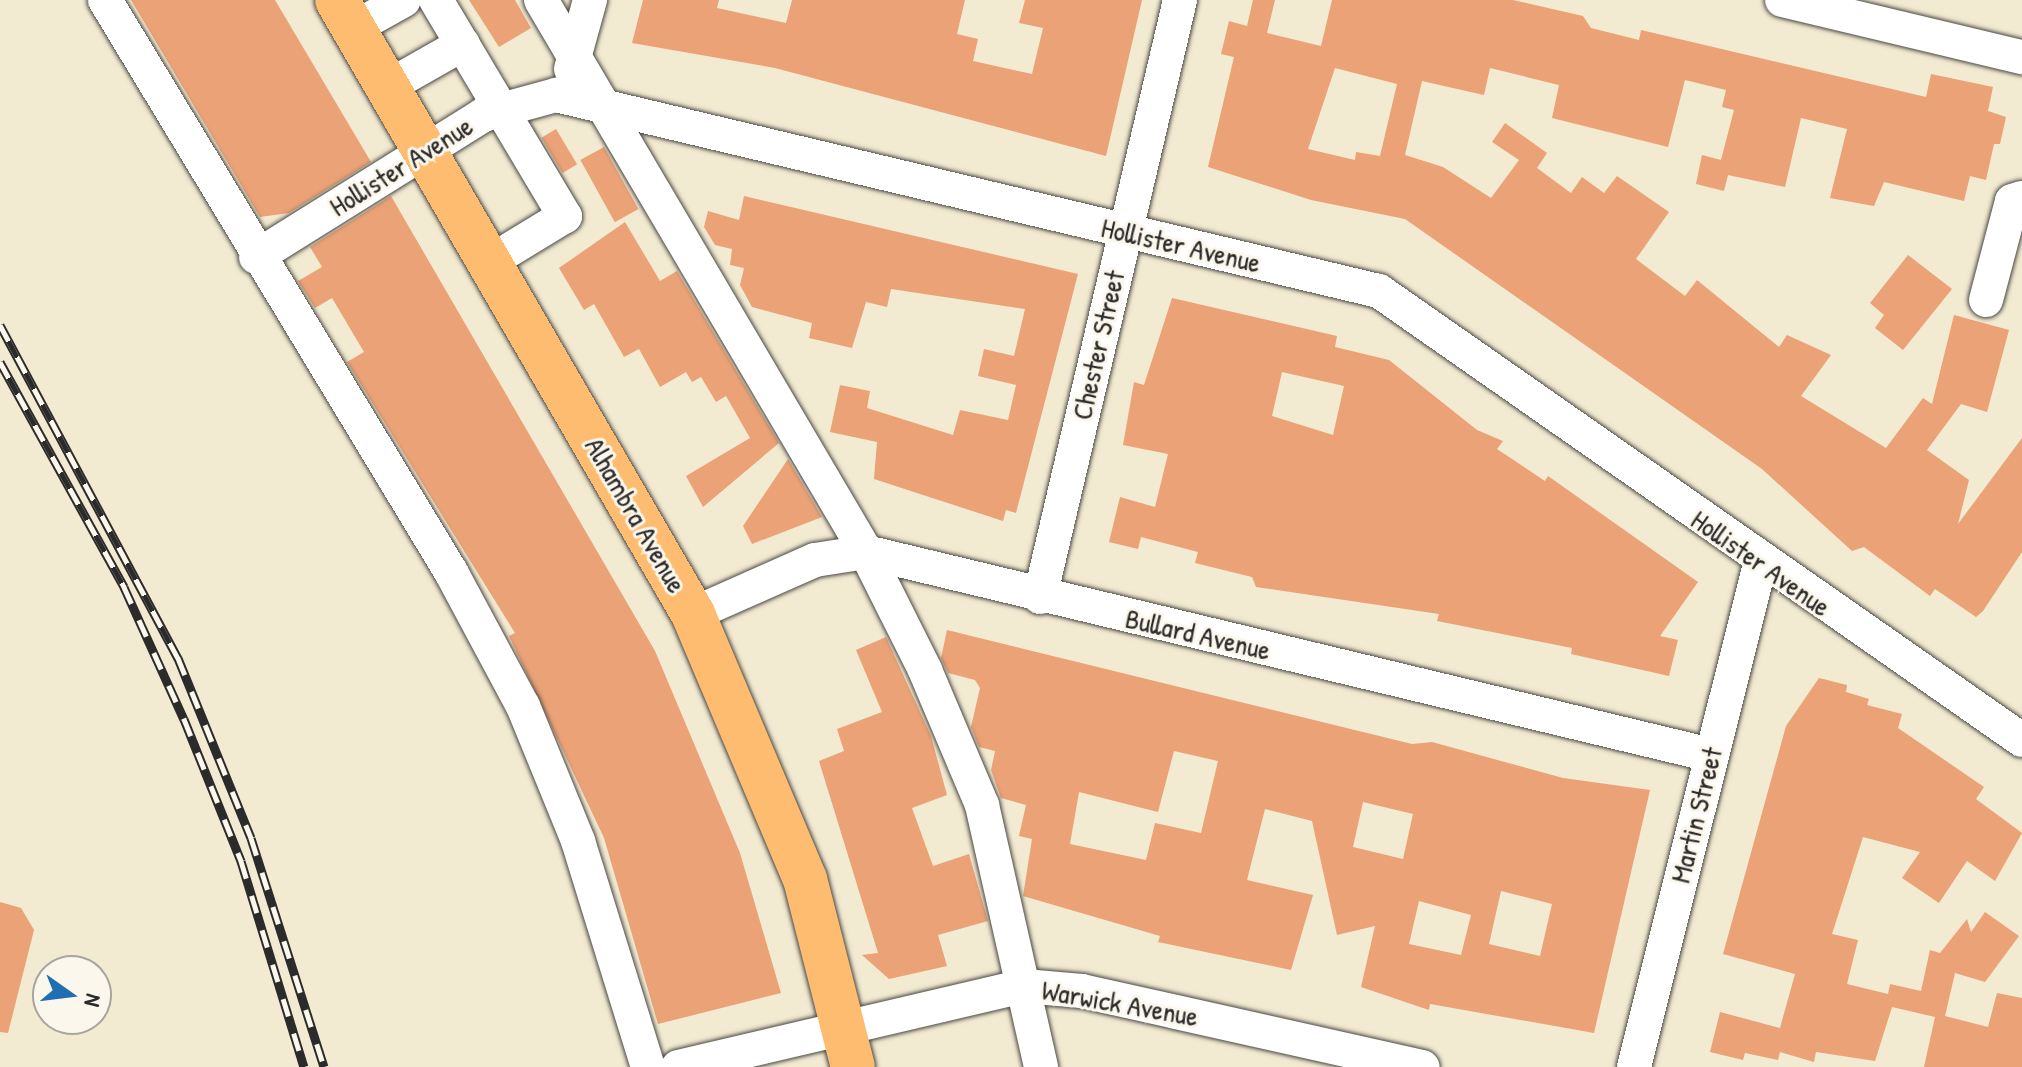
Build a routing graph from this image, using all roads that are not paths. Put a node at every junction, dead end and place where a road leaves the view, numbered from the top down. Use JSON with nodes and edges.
{"nodes":[{"id":1,"x":105,"y":0,"type":"edge"},
{"id":2,"x":404,"y":0,"type":"edge"},
{"id":3,"x":436,"y":0,"type":"edge"},
{"id":4,"x":541,"y":0,"type":"edge"},
{"id":5,"x":590,"y":0,"type":"edge"},
{"id":6,"x":1180,"y":0,"type":"edge"},
{"id":7,"x":1782,"y":0,"type":"edge"},
{"id":8,"x":346,"y":14,"type":"edge"},
{"id":9,"x":463,"y":44,"type":"junction"},
{"id":10,"x":2022,"y":57,"type":"edge"},
{"id":11,"x":576,"y":61,"type":"junction"},
{"id":12,"x":389,"y":86,"type":"junction"},
{"id":13,"x":556,"y":95,"type":"junction"},
{"id":14,"x":502,"y":107,"type":"junction"},
{"id":15,"x":605,"y":107,"type":"junction"},
{"id":16,"x":425,"y":146,"type":"junction"},
{"id":17,"x":2022,"y":198,"type":"edge"},
{"id":18,"x":1125,"y":232,"type":"junction"},
{"id":19,"x":256,"y":257,"type":"junction"},
{"id":20,"x":491,"y":261,"type":"junction"},
{"id":21,"x":1986,"y":300,"type":"dead end"},
{"id":22,"x":866,"y":552,"type":"junction"},
{"id":23,"x":1760,"y":564,"type":"junction"},
{"id":24,"x":1040,"y":597,"type":"junction"},
{"id":25,"x":693,"y":614,"type":"junction"},
{"id":26,"x":2022,"y":740,"type":"edge"},
{"id":27,"x":1711,"y":755,"type":"junction"},
{"id":28,"x":1024,"y":986,"type":"junction"},
{"id":29,"x":845,"y":1024,"type":"junction"},
{"id":30,"x":648,"y":1067,"type":"edge"},
{"id":31,"x":678,"y":1067,"type":"edge"},
{"id":32,"x":853,"y":1067,"type":"edge"},
{"id":33,"x":1041,"y":1067,"type":"edge"},
{"id":34,"x":1423,"y":1067,"type":"edge"},
{"id":35,"x":1634,"y":1067,"type":"edge"}],
"edges":[{"from":1,"to":19,"type":"street"},
{"from":2,"to":8,"type":"street"},
{"from":3,"to":9,"type":"street"},
{"from":4,"to":11,"type":"street"},
{"from":5,"to":11,"type":"street"},
{"from":6,"to":18,"type":"street","name":"Chester Street"},
{"from":7,"to":10,"type":"street"},
{"from":8,"to":12,"type":"main road","name":"Alhambra Avenue"},
{"from":9,"to":12,"type":"street"},
{"from":9,"to":14,"type":"street"},
{"from":11,"to":13,"type":"street"},
{"from":11,"to":15,"type":"street"},
{"from":12,"to":16,"type":"main road","name":"Alhambra Avenue"},
{"from":13,"to":14,"type":"street","name":"Hollister Avenue"},
{"from":13,"to":15,"type":"street","name":"Hollister Avenue"},
{"from":14,"to":16,"type":"street","name":"Hollister Avenue"},
{"from":14,"to":20,"type":"street"},
{"from":15,"to":18,"type":"street","name":"Hollister Avenue"},
{"from":15,"to":22,"type":"street"},
{"from":16,"to":19,"type":"street","name":"Hollister Avenue"},
{"from":16,"to":20,"type":"main road","name":"Alhambra Avenue"},
{"from":17,"to":21,"type":"street"},
{"from":18,"to":23,"type":"street","name":"Hollister Avenue"},
{"from":18,"to":24,"type":"street","name":"Chester Street"},
{"from":19,"to":30,"type":"street"},
{"from":20,"to":25,"type":"main road","name":"Alhambra Avenue"},
{"from":22,"to":24,"type":"street","name":"Bullard Avenue"},
{"from":22,"to":25,"type":"street","name":"Bullard Avenue"},
{"from":22,"to":28,"type":"street"},
{"from":23,"to":26,"type":"street","name":"Hollister Avenue"},
{"from":23,"to":27,"type":"street","name":"Martin Street"},
{"from":24,"to":27,"type":"street","name":"Bullard Avenue"},
{"from":25,"to":29,"type":"main road","name":"Alhambra Avenue"},
{"from":27,"to":35,"type":"street","name":"Martin Street"},
{"from":28,"to":29,"type":"street","name":"Warwick Avenue"},
{"from":28,"to":33,"type":"street"},
{"from":28,"to":34,"type":"street","name":"Warwick Avenue"},
{"from":29,"to":31,"type":"street","name":"Warwick Avenue"},
{"from":29,"to":32,"type":"main road","name":"Alhambra Avenue"}]}
